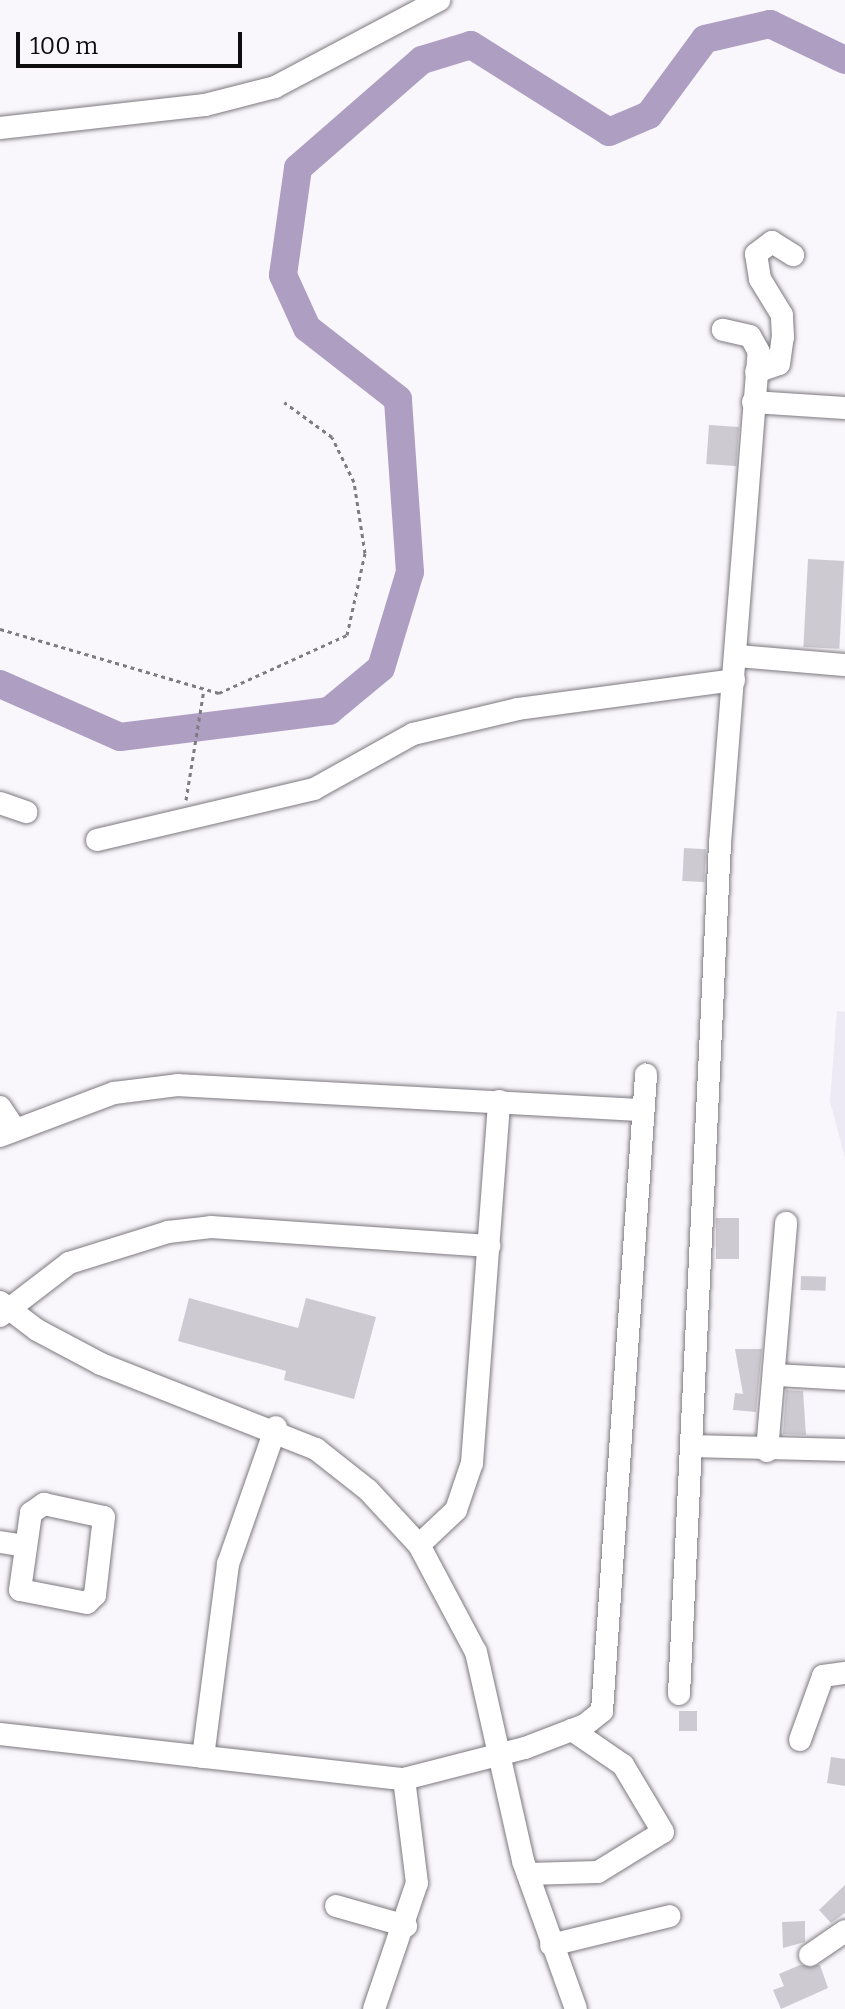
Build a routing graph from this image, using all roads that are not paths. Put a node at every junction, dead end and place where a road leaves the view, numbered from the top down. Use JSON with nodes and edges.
{"nodes":[{"id":1,"x":439,"y":0,"type":"edge"},
{"id":2,"x":0,"y":128,"type":"edge"},
{"id":3,"x":793,"y":255,"type":"dead end"},
{"id":4,"x":723,"y":330,"type":"dead end"},
{"id":5,"x":756,"y":372,"type":"junction"},
{"id":6,"x":753,"y":402,"type":"junction"},
{"id":7,"x":845,"y":408,"type":"edge"},
{"id":8,"x":737,"y":656,"type":"junction"},
{"id":9,"x":845,"y":665,"type":"edge"},
{"id":10,"x":734,"y":680,"type":"junction"},
{"id":11,"x":0,"y":803,"type":"edge"},
{"id":12,"x":26,"y":812,"type":"dead end"},
{"id":13,"x":97,"y":840,"type":"dead end"},
{"id":14,"x":646,"y":1075,"type":"dead end"},
{"id":15,"x":499,"y":1101,"type":"junction"},
{"id":16,"x":0,"y":1107,"type":"edge"},
{"id":17,"x":642,"y":1110,"type":"junction"},
{"id":18,"x":8,"y":1132,"type":"edge"},
{"id":19,"x":786,"y":1223,"type":"dead end"},
{"id":20,"x":489,"y":1246,"type":"junction"},
{"id":21,"x":3,"y":1309,"type":"edge"},
{"id":22,"x":776,"y":1375,"type":"junction"},
{"id":23,"x":845,"y":1379,"type":"edge"},
{"id":24,"x":276,"y":1427,"type":"junction"},
{"id":25,"x":692,"y":1446,"type":"junction"},
{"id":26,"x":845,"y":1450,"type":"edge"},
{"id":27,"x":767,"y":1451,"type":"junction"},
{"id":28,"x":0,"y":1542,"type":"edge"},
{"id":29,"x":419,"y":1545,"type":"junction"},
{"id":30,"x":24,"y":1546,"type":"junction"},
{"id":31,"x":845,"y":1673,"type":"edge"},
{"id":32,"x":679,"y":1694,"type":"dead end"},
{"id":33,"x":572,"y":1730,"type":"junction"},
{"id":34,"x":0,"y":1734,"type":"edge"},
{"id":35,"x":800,"y":1740,"type":"dead end"},
{"id":36,"x":501,"y":1755,"type":"junction"},
{"id":37,"x":203,"y":1757,"type":"junction"},
{"id":38,"x":404,"y":1779,"type":"junction"},
{"id":39,"x":528,"y":1874,"type":"junction"},
{"id":40,"x":336,"y":1906,"type":"dead end"},
{"id":41,"x":670,"y":1916,"type":"dead end"},
{"id":42,"x":406,"y":1926,"type":"junction"},
{"id":43,"x":845,"y":1931,"type":"edge"},
{"id":44,"x":551,"y":1945,"type":"junction"},
{"id":45,"x":810,"y":1955,"type":"dead end"},
{"id":46,"x":382,"y":2002,"type":"edge"},
{"id":47,"x":576,"y":2009,"type":"edge"}],
"edges":[{"from":1,"to":2,"type":"street"},
{"from":3,"to":5,"type":"street"},
{"from":4,"to":5,"type":"street"},
{"from":5,"to":6,"type":"street"},
{"from":6,"to":7,"type":"street"},
{"from":6,"to":8,"type":"street"},
{"from":8,"to":9,"type":"street"},
{"from":8,"to":10,"type":"street"},
{"from":10,"to":13,"type":"street"},
{"from":10,"to":25,"type":"street"},
{"from":11,"to":12,"type":"street"},
{"from":14,"to":17,"type":"street"},
{"from":15,"to":17,"type":"street"},
{"from":15,"to":18,"type":"street"},
{"from":15,"to":20,"type":"street"},
{"from":16,"to":18,"type":"street"},
{"from":17,"to":33,"type":"street"},
{"from":19,"to":22,"type":"street"},
{"from":20,"to":21,"type":"street"},
{"from":20,"to":29,"type":"street"},
{"from":21,"to":24,"type":"street"},
{"from":22,"to":23,"type":"street"},
{"from":22,"to":27,"type":"street"},
{"from":24,"to":29,"type":"street"},
{"from":24,"to":37,"type":"street"},
{"from":25,"to":27,"type":"street"},
{"from":25,"to":32,"type":"street"},
{"from":26,"to":27,"type":"street"},
{"from":28,"to":30,"type":"street"},
{"from":29,"to":36,"type":"street"},
{"from":30,"to":30,"type":"street"},
{"from":31,"to":35,"type":"street"},
{"from":33,"to":36,"type":"street"},
{"from":33,"to":39,"type":"street"},
{"from":34,"to":37,"type":"street"},
{"from":36,"to":38,"type":"street"},
{"from":36,"to":39,"type":"street"},
{"from":37,"to":38,"type":"street"},
{"from":38,"to":42,"type":"street"},
{"from":39,"to":44,"type":"street"},
{"from":40,"to":42,"type":"street"},
{"from":41,"to":44,"type":"street"},
{"from":42,"to":46,"type":"street"},
{"from":43,"to":45,"type":"street"},
{"from":44,"to":47,"type":"street"}]}
